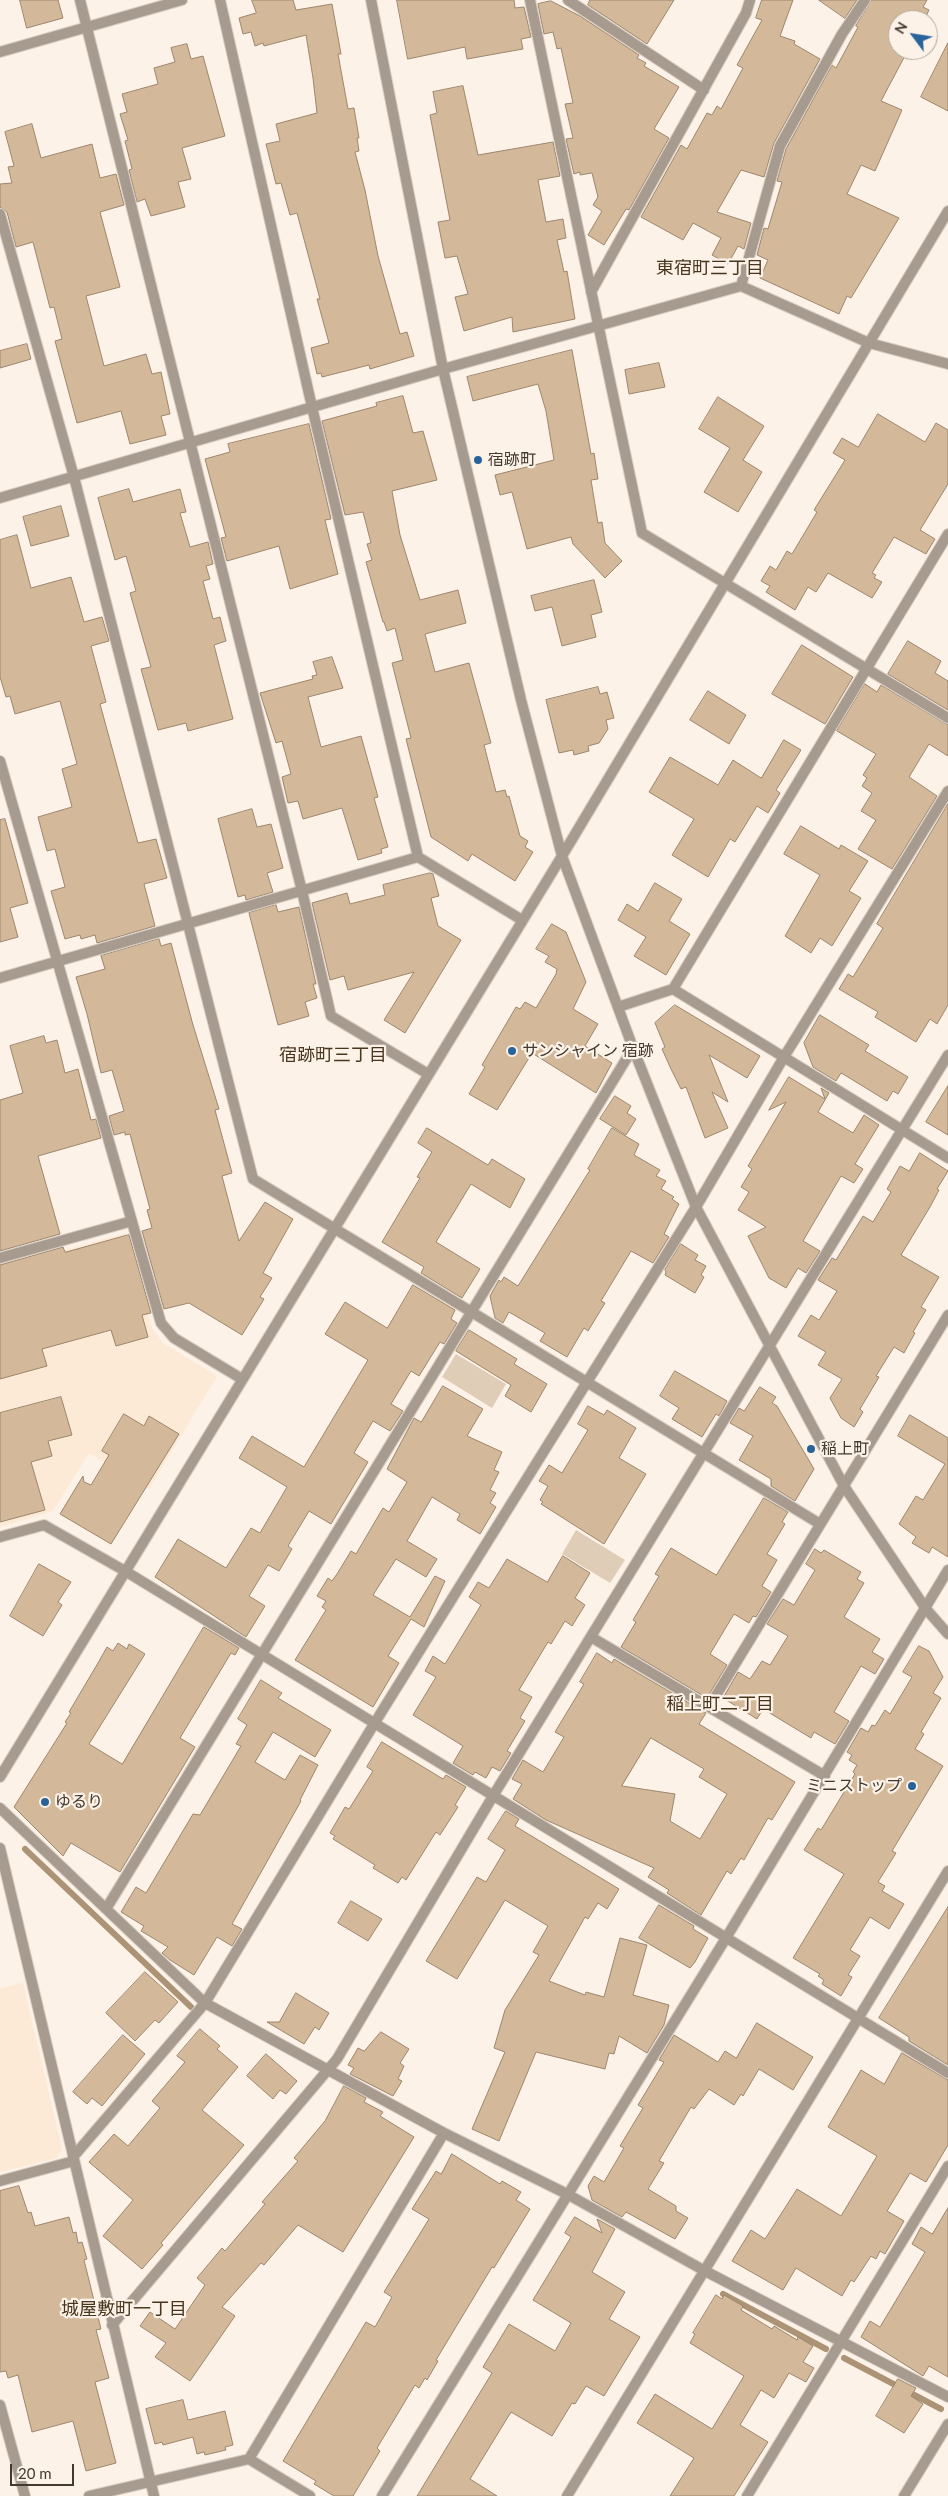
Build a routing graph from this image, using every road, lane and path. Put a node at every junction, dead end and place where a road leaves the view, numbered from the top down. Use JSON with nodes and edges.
{"nodes":[{"id":1,"x":80,"y":0,"type":"edge"},
{"id":2,"x":182,"y":0,"type":"edge"},
{"id":3,"x":220,"y":0,"type":"edge"},
{"id":4,"x":371,"y":0,"type":"edge"},
{"id":5,"x":530,"y":0,"type":"edge"},
{"id":6,"x":568,"y":0,"type":"edge"},
{"id":7,"x":750,"y":0,"type":"edge"},
{"id":8,"x":865,"y":0,"type":"edge"},
{"id":9,"x":87,"y":27,"type":"junction"},
{"id":10,"x":0,"y":52,"type":"edge"},
{"id":11,"x":704,"y":90,"type":"junction"},
{"id":12,"x":948,"y":211,"type":"edge"},
{"id":13,"x":0,"y":214,"type":"edge"},
{"id":14,"x":741,"y":286,"type":"junction"},
{"id":15,"x":591,"y":292,"type":"junction"},
{"id":16,"x":598,"y":326,"type":"junction"},
{"id":17,"x":869,"y":343,"type":"junction"},
{"id":18,"x":948,"y":364,"type":"edge"},
{"id":19,"x":442,"y":369,"type":"junction"},
{"id":20,"x":312,"y":407,"type":"junction"},
{"id":21,"x":190,"y":443,"type":"junction"},
{"id":22,"x":74,"y":477,"type":"junction"},
{"id":23,"x":0,"y":498,"type":"edge"},
{"id":24,"x":948,"y":534,"type":"edge"},
{"id":25,"x":726,"y":583,"type":"junction"},
{"id":26,"x":866,"y":668,"type":"junction"},
{"id":27,"x":948,"y":718,"type":"edge"},
{"id":28,"x":0,"y":761,"type":"edge"},
{"id":29,"x":948,"y":792,"type":"edge"},
{"id":30,"x":562,"y":856,"type":"junction"},
{"id":31,"x":418,"y":857,"type":"junction"},
{"id":32,"x":302,"y":890,"type":"junction"},
{"id":33,"x":522,"y":920,"type":"junction"},
{"id":34,"x":188,"y":924,"type":"junction"},
{"id":35,"x":58,"y":962,"type":"junction"},
{"id":36,"x":0,"y":978,"type":"edge"},
{"id":37,"x":673,"y":989,"type":"junction"},
{"id":38,"x":618,"y":1007,"type":"junction"},
{"id":39,"x":633,"y":1048,"type":"junction"},
{"id":40,"x":948,"y":1055,"type":"edge"},
{"id":41,"x":784,"y":1057,"type":"junction"},
{"id":42,"x":428,"y":1074,"type":"junction"},
{"id":43,"x":903,"y":1130,"type":"junction"},
{"id":44,"x":948,"y":1158,"type":"edge"},
{"id":45,"x":696,"y":1207,"type":"junction"},
{"id":46,"x":132,"y":1221,"type":"junction"},
{"id":47,"x":334,"y":1226,"type":"junction"},
{"id":48,"x":0,"y":1258,"type":"edge"},
{"id":49,"x":472,"y":1311,"type":"junction"},
{"id":50,"x":948,"y":1315,"type":"edge"},
{"id":51,"x":770,"y":1346,"type":"junction"},
{"id":52,"x":242,"y":1379,"type":"junction"},
{"id":53,"x":587,"y":1382,"type":"junction"},
{"id":54,"x":704,"y":1454,"type":"junction"},
{"id":55,"x":844,"y":1486,"type":"junction"},
{"id":56,"x":820,"y":1524,"type":"junction"},
{"id":57,"x":0,"y":1537,"type":"edge"},
{"id":58,"x":125,"y":1571,"type":"junction"},
{"id":59,"x":948,"y":1572,"type":"edge"},
{"id":60,"x":926,"y":1609,"type":"junction"},
{"id":61,"x":948,"y":1634,"type":"edge"},
{"id":62,"x":591,"y":1637,"type":"junction"},
{"id":63,"x":262,"y":1655,"type":"junction"},
{"id":64,"x":709,"y":1707,"type":"junction"},
{"id":65,"x":374,"y":1724,"type":"junction"},
{"id":66,"x":825,"y":1776,"type":"junction"},
{"id":67,"x":0,"y":1777,"type":"edge"},
{"id":68,"x":494,"y":1796,"type":"junction"},
{"id":69,"x":0,"y":1808,"type":"edge"},
{"id":70,"x":0,"y":1848,"type":"edge"},
{"id":71,"x":948,"y":1871,"type":"edge"},
{"id":72,"x":106,"y":1909,"type":"junction"},
{"id":73,"x":726,"y":1938,"type":"junction"},
{"id":74,"x":205,"y":2003,"type":"junction"},
{"id":75,"x":858,"y":2019,"type":"junction"},
{"id":76,"x":329,"y":2070,"type":"junction"},
{"id":77,"x":948,"y":2073,"type":"edge"},
{"id":78,"x":444,"y":2132,"type":"junction"},
{"id":79,"x":73,"y":2159,"type":"junction"},
{"id":80,"x":948,"y":2166,"type":"edge"},
{"id":81,"x":0,"y":2181,"type":"edge"},
{"id":82,"x":567,"y":2194,"type":"junction"},
{"id":83,"x":705,"y":2271,"type":"junction"},
{"id":84,"x":112,"y":2325,"type":"junction"},
{"id":85,"x":841,"y":2341,"type":"junction"},
{"id":86,"x":948,"y":2397,"type":"edge"},
{"id":87,"x":0,"y":2405,"type":"edge"},
{"id":88,"x":948,"y":2424,"type":"edge"},
{"id":89,"x":249,"y":2459,"type":"junction"},
{"id":90,"x":151,"y":2481,"type":"junction"},
{"id":91,"x":25,"y":2496,"type":"edge"},
{"id":92,"x":89,"y":2496,"type":"edge"},
{"id":93,"x":154,"y":2496,"type":"edge"},
{"id":94,"x":310,"y":2496,"type":"edge"},
{"id":95,"x":382,"y":2496,"type":"edge"},
{"id":96,"x":567,"y":2496,"type":"edge"},
{"id":97,"x":748,"y":2496,"type":"edge"},
{"id":98,"x":904,"y":2496,"type":"edge"}],
"edges":[{"from":1,"to":9,"type":"street"},
{"from":2,"to":9,"type":"street"},
{"from":3,"to":20,"type":"street"},
{"from":4,"to":19,"type":"street"},
{"from":5,"to":15,"type":"street"},
{"from":6,"to":11,"type":"street"},
{"from":7,"to":11,"type":"street"},
{"from":8,"to":14,"type":"street"},
{"from":9,"to":10,"type":"street"},
{"from":9,"to":21,"type":"street"},
{"from":11,"to":15,"type":"street"},
{"from":12,"to":17,"type":"street"},
{"from":13,"to":22,"type":"street"},
{"from":14,"to":16,"type":"street"},
{"from":14,"to":17,"type":"street"},
{"from":15,"to":16,"type":"street"},
{"from":16,"to":19,"type":"street"},
{"from":16,"to":25,"type":"street"},
{"from":17,"to":18,"type":"street"},
{"from":17,"to":25,"type":"street"},
{"from":19,"to":20,"type":"street"},
{"from":19,"to":30,"type":"street"},
{"from":20,"to":21,"type":"street"},
{"from":20,"to":31,"type":"street"},
{"from":21,"to":22,"type":"street"},
{"from":21,"to":32,"type":"street"},
{"from":22,"to":23,"type":"street"},
{"from":22,"to":34,"type":"street"},
{"from":24,"to":26,"type":"street"},
{"from":25,"to":26,"type":"street"},
{"from":25,"to":30,"type":"street"},
{"from":26,"to":27,"type":"street"},
{"from":26,"to":37,"type":"street"},
{"from":28,"to":35,"type":"street"},
{"from":29,"to":41,"type":"street"},
{"from":30,"to":33,"type":"street"},
{"from":30,"to":38,"type":"street"},
{"from":31,"to":32,"type":"street"},
{"from":31,"to":33,"type":"street"},
{"from":32,"to":34,"type":"street"},
{"from":32,"to":42,"type":"street"},
{"from":33,"to":42,"type":"street"},
{"from":34,"to":35,"type":"street"},
{"from":34,"to":47,"type":"street"},
{"from":35,"to":36,"type":"street"},
{"from":35,"to":46,"type":"street"},
{"from":37,"to":38,"type":"street"},
{"from":37,"to":41,"type":"street"},
{"from":38,"to":39,"type":"street"},
{"from":39,"to":45,"type":"street"},
{"from":39,"to":49,"type":"street"},
{"from":40,"to":43,"type":"street"},
{"from":41,"to":43,"type":"street"},
{"from":41,"to":45,"type":"street"},
{"from":42,"to":47,"type":"street"},
{"from":43,"to":44,"type":"street"},
{"from":43,"to":51,"type":"street"},
{"from":45,"to":51,"type":"street"},
{"from":45,"to":53,"type":"street"},
{"from":46,"to":48,"type":"street"},
{"from":46,"to":52,"type":"street"},
{"from":47,"to":49,"type":"street"},
{"from":47,"to":52,"type":"street"},
{"from":49,"to":53,"type":"street"},
{"from":49,"to":63,"type":"street"},
{"from":50,"to":55,"type":"street"},
{"from":51,"to":54,"type":"street"},
{"from":51,"to":55,"type":"street"},
{"from":52,"to":58,"type":"street"},
{"from":53,"to":54,"type":"street"},
{"from":53,"to":65,"type":"street"},
{"from":54,"to":56,"type":"street"},
{"from":54,"to":62,"type":"street"},
{"from":55,"to":56,"type":"street"},
{"from":55,"to":60,"type":"street"},
{"from":56,"to":64,"type":"street"},
{"from":57,"to":58,"type":"street"},
{"from":58,"to":63,"type":"street"},
{"from":58,"to":67,"type":"street"},
{"from":59,"to":60,"type":"street"},
{"from":60,"to":61,"type":"street"},
{"from":60,"to":66,"type":"street"},
{"from":62,"to":64,"type":"street"},
{"from":62,"to":68,"type":"street"},
{"from":63,"to":65,"type":"street"},
{"from":63,"to":72,"type":"street"},
{"from":64,"to":66,"type":"street"},
{"from":65,"to":68,"type":"street"},
{"from":65,"to":74,"type":"street"},
{"from":66,"to":73,"type":"street"},
{"from":68,"to":73,"type":"street"},
{"from":68,"to":76,"type":"street"},
{"from":69,"to":72,"type":"street"},
{"from":70,"to":79,"type":"street"},
{"from":71,"to":75,"type":"street"},
{"from":72,"to":74,"type":"street"},
{"from":73,"to":75,"type":"street"},
{"from":73,"to":82,"type":"street"},
{"from":74,"to":76,"type":"street"},
{"from":74,"to":79,"type":"street"},
{"from":75,"to":77,"type":"street"},
{"from":75,"to":83,"type":"street"},
{"from":76,"to":78,"type":"street"},
{"from":76,"to":84,"type":"street"},
{"from":78,"to":82,"type":"street"},
{"from":78,"to":89,"type":"street"},
{"from":79,"to":81,"type":"street"},
{"from":79,"to":84,"type":"street"},
{"from":80,"to":85,"type":"street"},
{"from":82,"to":83,"type":"street"},
{"from":82,"to":95,"type":"street"},
{"from":83,"to":85,"type":"street"},
{"from":83,"to":96,"type":"street"},
{"from":84,"to":90,"type":"street"},
{"from":85,"to":86,"type":"street"},
{"from":85,"to":97,"type":"street"},
{"from":87,"to":91,"type":"street"},
{"from":88,"to":98,"type":"street"},
{"from":89,"to":90,"type":"street"},
{"from":89,"to":94,"type":"street"},
{"from":90,"to":92,"type":"street"},
{"from":90,"to":93,"type":"street"}]}
